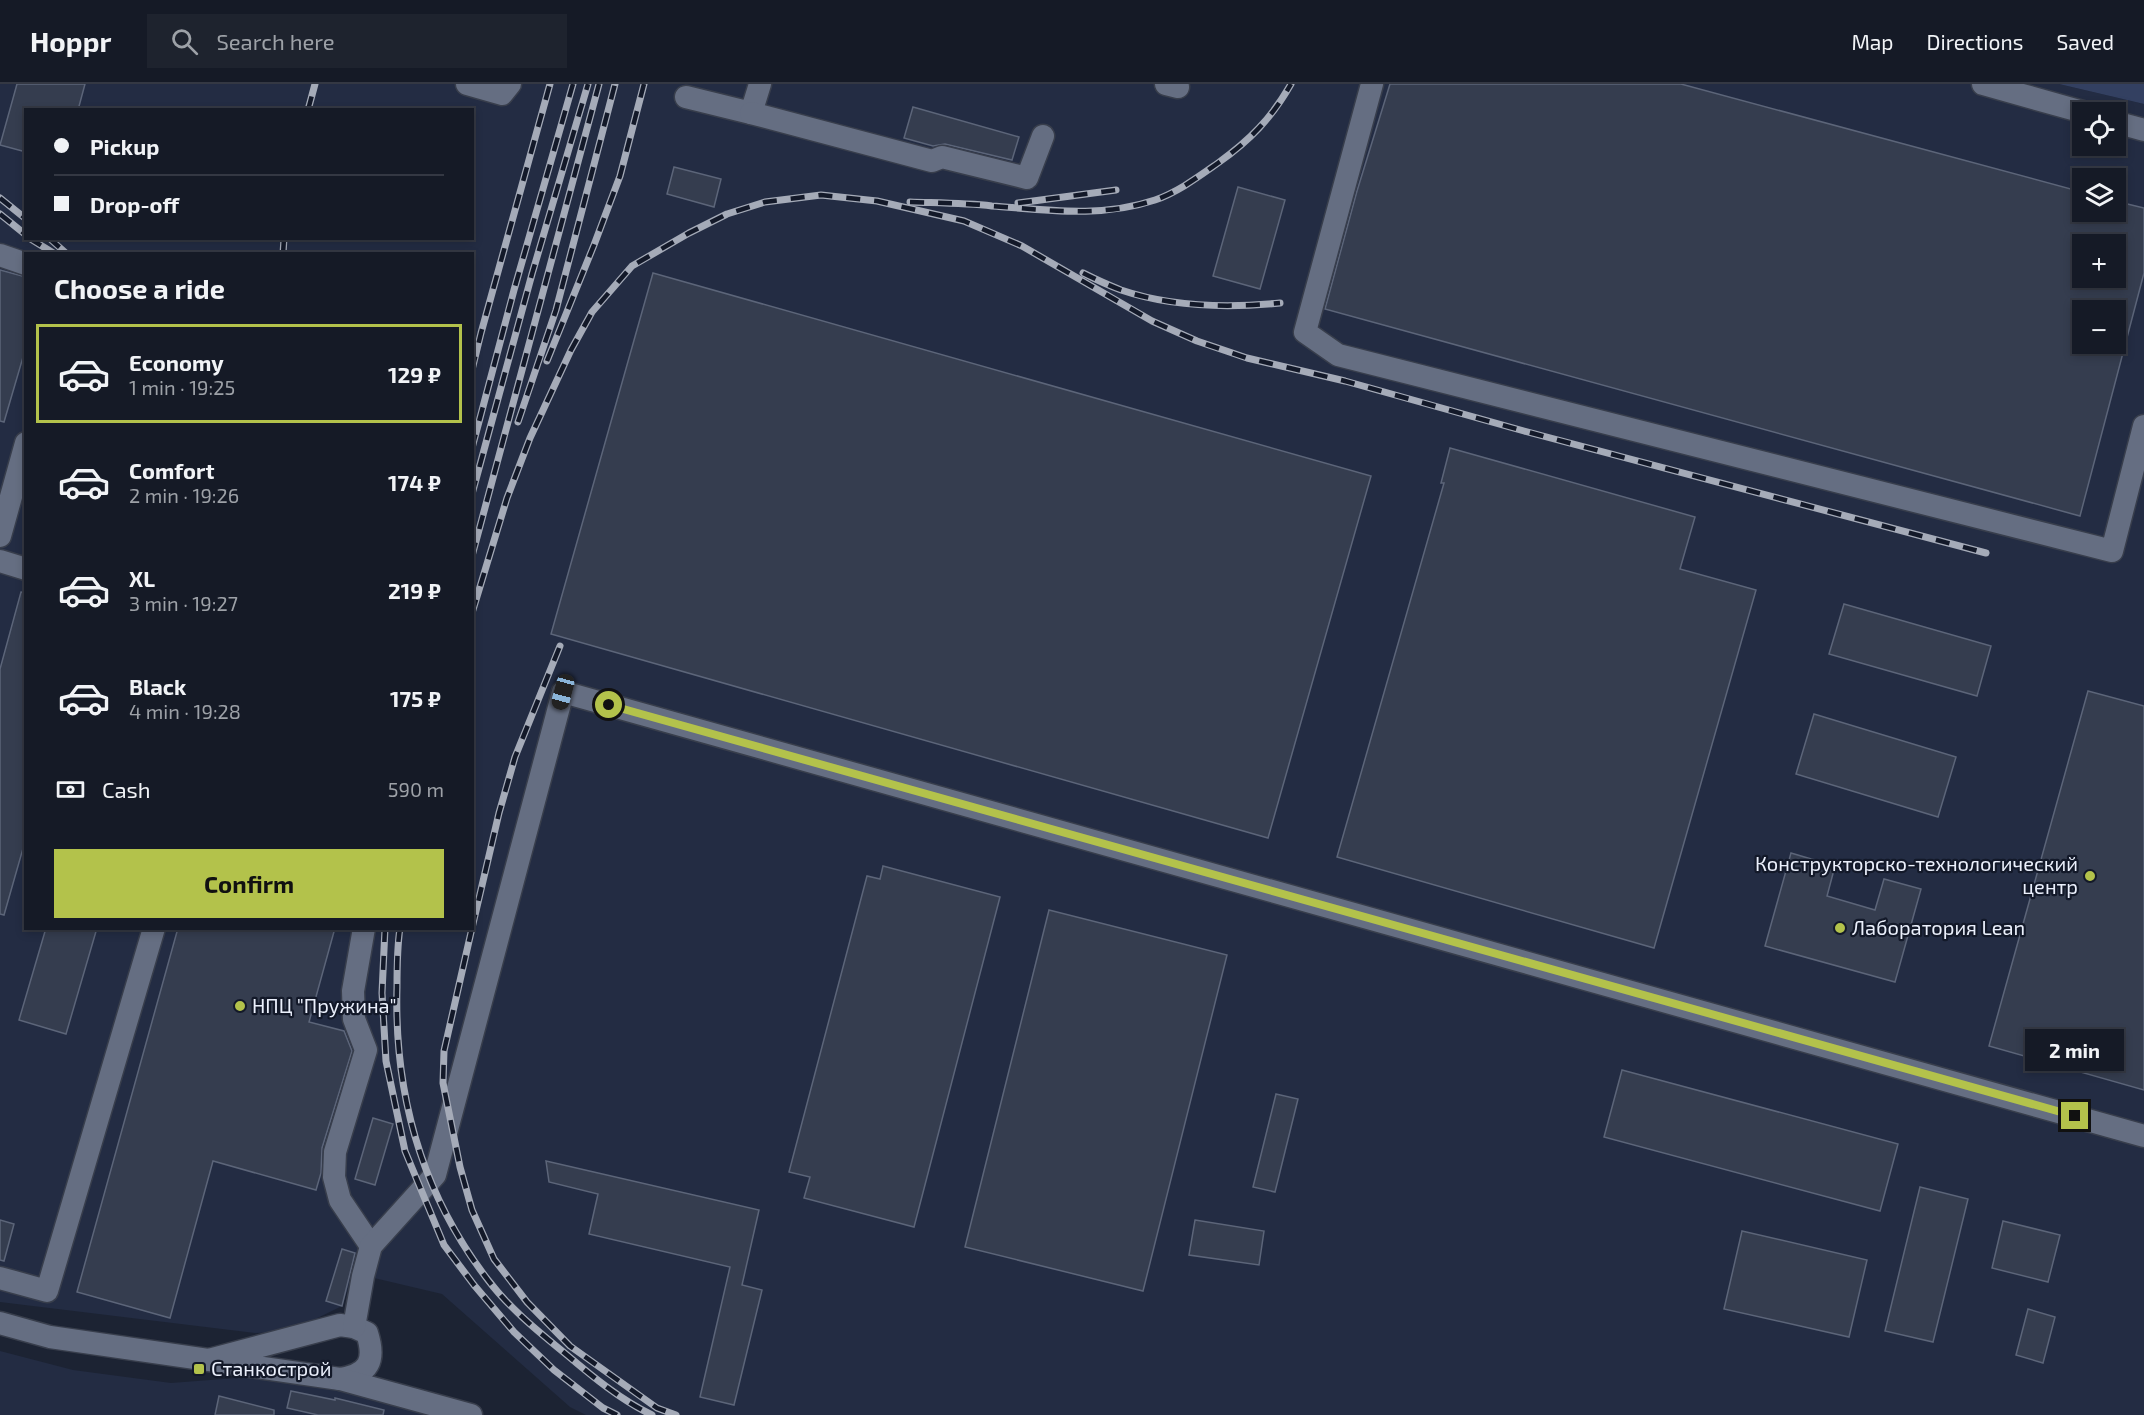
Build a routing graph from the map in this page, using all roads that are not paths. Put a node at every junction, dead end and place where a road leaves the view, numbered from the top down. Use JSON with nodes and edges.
{"nodes":[{"id":1,"x":467,"y":84,"type":"edge"},
{"id":2,"x":510,"y":84,"type":"edge"},
{"id":3,"x":760,"y":84,"type":"edge"},
{"id":4,"x":1372,"y":84,"type":"edge"},
{"id":5,"x":1983,"y":84,"type":"edge"},
{"id":6,"x":686,"y":97,"type":"dead end"},
{"id":7,"x":2072,"y":109,"type":"edge"},
{"id":8,"x":751,"y":113,"type":"junction"},
{"id":9,"x":2126,"y":125,"type":"edge"},
{"id":10,"x":2144,"y":130,"type":"edge"},
{"id":11,"x":1043,"y":136,"type":"dead end"},
{"id":12,"x":0,"y":255,"type":"edge"},
{"id":13,"x":24,"y":263,"type":"edge"},
{"id":14,"x":2144,"y":426,"type":"edge"},
{"id":15,"x":24,"y":450,"type":"edge"},
{"id":16,"x":0,"y":536,"type":"edge"},
{"id":17,"x":0,"y":561,"type":"edge"},
{"id":18,"x":24,"y":568,"type":"edge"},
{"id":19,"x":153,"y":930,"type":"edge"},
{"id":20,"x":364,"y":930,"type":"edge"},
{"id":21,"x":2144,"y":1136,"type":"edge"},
{"id":22,"x":371,"y":1246,"type":"junction"},
{"id":23,"x":0,"y":1278,"type":"edge"},
{"id":24,"x":0,"y":1323,"type":"edge"},
{"id":25,"x":354,"y":1327,"type":"junction"},
{"id":26,"x":209,"y":1360,"type":"junction"},
{"id":27,"x":340,"y":1379,"type":"junction"},
{"id":28,"x":471,"y":1415,"type":"edge"}],
"edges":[{"from":1,"to":2,"type":"street"},
{"from":3,"to":8,"type":"street"},
{"from":4,"to":14,"type":"street"},
{"from":5,"to":7,"type":"street"},
{"from":6,"to":8,"type":"street"},
{"from":8,"to":11,"type":"street"},
{"from":9,"to":10,"type":"street"},
{"from":12,"to":13,"type":"street"},
{"from":15,"to":16,"type":"street"},
{"from":17,"to":18,"type":"street"},
{"from":19,"to":23,"type":"street"},
{"from":20,"to":22,"type":"street"},
{"from":21,"to":22,"type":"street"},
{"from":22,"to":25,"type":"street"},
{"from":24,"to":26,"type":"street"},
{"from":25,"to":26,"type":"street"},
{"from":25,"to":27,"type":"street"},
{"from":26,"to":27,"type":"street"},
{"from":27,"to":28,"type":"street"}]}
